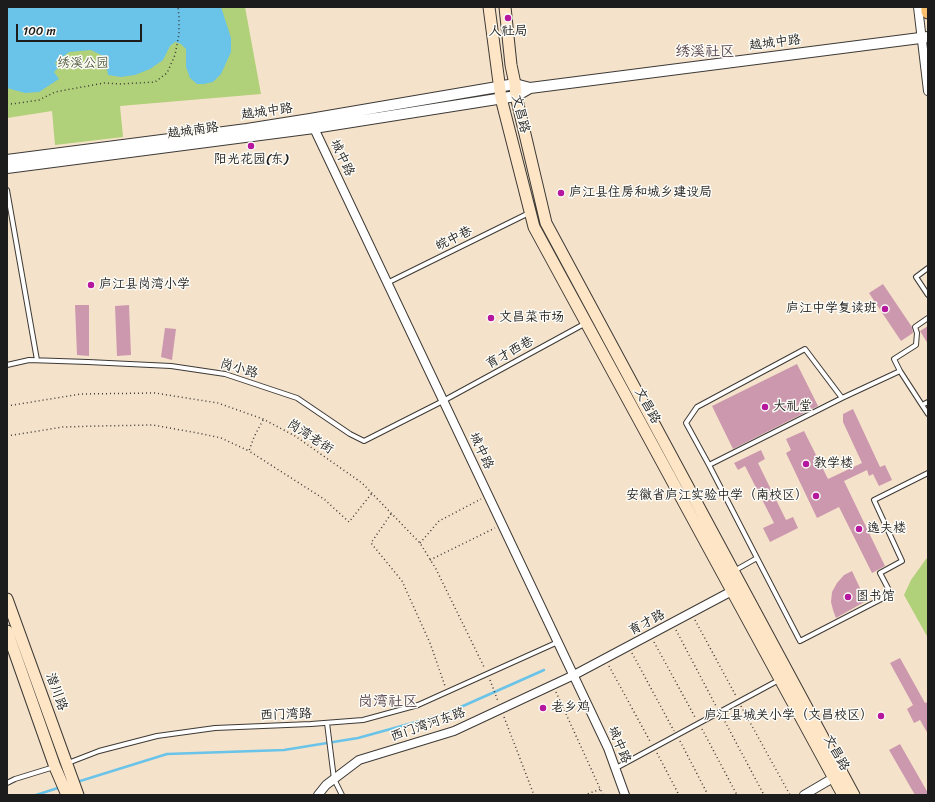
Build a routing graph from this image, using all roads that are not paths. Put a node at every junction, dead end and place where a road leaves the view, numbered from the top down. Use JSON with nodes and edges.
{"nodes":[{"id":1,"x":489,"y":7,"type":"edge"},
{"id":2,"x":504,"y":7,"type":"edge"},
{"id":3,"x":918,"y":7,"type":"edge"},
{"id":4,"x":928,"y":7,"type":"edge"},
{"id":5,"x":928,"y":12,"type":"edge"},
{"id":6,"x":925,"y":38,"type":"edge"},
{"id":7,"x":515,"y":84,"type":"junction"},
{"id":8,"x":530,"y":88,"type":"junction"},
{"id":9,"x":928,"y":91,"type":"edge"},
{"id":10,"x":500,"y":93,"type":"junction"},
{"id":11,"x":516,"y":96,"type":"junction"},
{"id":12,"x":312,"y":124,"type":"junction"},
{"id":13,"x":7,"y":160,"type":"edge"},
{"id":14,"x":7,"y":168,"type":"edge"},
{"id":15,"x":7,"y":190,"type":"edge"},
{"id":16,"x":530,"y":213,"type":"junction"},
{"id":17,"x":928,"y":268,"type":"edge"},
{"id":18,"x":387,"y":282,"type":"junction"},
{"id":19,"x":928,"y":295,"type":"edge"},
{"id":20,"x":928,"y":318,"type":"edge"},
{"id":21,"x":586,"y":323,"type":"junction"},
{"id":22,"x":37,"y":360,"type":"junction"},
{"id":23,"x":7,"y":365,"type":"edge"},
{"id":24,"x":900,"y":371,"type":"junction"},
{"id":25,"x":842,"y":398,"type":"junction"},
{"id":26,"x":444,"y":401,"type":"junction"},
{"id":27,"x":928,"y":402,"type":"edge"},
{"id":28,"x":922,"y":405,"type":"junction"},
{"id":29,"x":928,"y":414,"type":"edge"},
{"id":30,"x":709,"y":465,"type":"junction"},
{"id":31,"x":928,"y":474,"type":"edge"},
{"id":32,"x":758,"y":558,"type":"junction"},
{"id":33,"x":733,"y":571,"type":"junction"},
{"id":34,"x":732,"y":591,"type":"junction"},
{"id":35,"x":7,"y":599,"type":"edge"},
{"id":36,"x":7,"y":631,"type":"edge"},
{"id":37,"x":558,"y":642,"type":"junction"},
{"id":38,"x":574,"y":675,"type":"junction"},
{"id":39,"x":780,"y":679,"type":"junction"},
{"id":40,"x":326,"y":723,"type":"junction"},
{"id":41,"x":66,"y":764,"type":"junction"},
{"id":42,"x":55,"y":767,"type":"junction"},
{"id":43,"x":616,"y":768,"type":"junction"},
{"id":44,"x":833,"y":778,"type":"junction"},
{"id":45,"x":334,"y":779,"type":"junction"},
{"id":46,"x":7,"y":783,"type":"edge"},
{"id":47,"x":67,"y":795,"type":"edge"},
{"id":48,"x":78,"y":795,"type":"edge"},
{"id":49,"x":318,"y":795,"type":"edge"},
{"id":50,"x":342,"y":795,"type":"edge"},
{"id":51,"x":625,"y":795,"type":"edge"},
{"id":52,"x":804,"y":795,"type":"edge"},
{"id":53,"x":843,"y":795,"type":"edge"},
{"id":54,"x":854,"y":795,"type":"edge"}],
"edges":[{"from":1,"to":10,"type":"main road","name":"文昌路"},
{"from":2,"to":7,"type":"main road","name":"文昌路"},
{"from":3,"to":6,"type":"street"},
{"from":4,"to":5,"type":"main road"},
{"from":6,"to":8,"type":"street","name":"越城中路"},
{"from":6,"to":9,"type":"street"},
{"from":7,"to":8,"type":"street","name":"越城中路"},
{"from":7,"to":10,"type":"street","name":"越城中路"},
{"from":7,"to":11,"type":"main road","name":"文昌路"},
{"from":8,"to":11,"type":"street","name":"越城中路"},
{"from":10,"to":11,"type":"street","name":"越城中路"},
{"from":10,"to":12,"type":"street","name":"越城中路"},
{"from":10,"to":16,"type":"main road","name":"文昌路"},
{"from":11,"to":33,"type":"main road","name":"文昌路"},
{"from":12,"to":13,"type":"street","name":"越城中路"},
{"from":12,"to":14,"type":"street","name":"越城南路"},
{"from":12,"to":18,"type":"street","name":"城中路"},
{"from":15,"to":22,"type":"lane"},
{"from":16,"to":18,"type":"lane","name":"皖中巷"},
{"from":16,"to":21,"type":"main road","name":"文昌路"},
{"from":17,"to":19,"type":"lane"},
{"from":18,"to":26,"type":"street","name":"城中路"},
{"from":20,"to":24,"type":"lane"},
{"from":21,"to":26,"type":"lane","name":"育才西巷"},
{"from":21,"to":34,"type":"main road","name":"文昌路"},
{"from":22,"to":23,"type":"lane","name":"岗小路"},
{"from":22,"to":26,"type":"lane","name":"岗小路"},
{"from":24,"to":25,"type":"lane"},
{"from":24,"to":28,"type":"lane"},
{"from":25,"to":30,"type":"lane"},
{"from":25,"to":30,"type":"lane"},
{"from":26,"to":37,"type":"street","name":"城中路"},
{"from":27,"to":28,"type":"lane"},
{"from":28,"to":29,"type":"lane"},
{"from":30,"to":32,"type":"lane"},
{"from":31,"to":32,"type":"lane"},
{"from":32,"to":33,"type":"lane"},
{"from":33,"to":54,"type":"main road","name":"文昌路"},
{"from":34,"to":38,"type":"street","name":"育才路"},
{"from":34,"to":39,"type":"main road","name":"文昌路"},
{"from":35,"to":41,"type":"main road","name":"潜川路"},
{"from":36,"to":42,"type":"main road","name":"潜川路"},
{"from":37,"to":38,"type":"street","name":"城中路"},
{"from":37,"to":40,"type":"lane","name":"西门湾路"},
{"from":38,"to":43,"type":"street","name":"城中路"},
{"from":38,"to":45,"type":"street","name":"西门湾河东路"},
{"from":39,"to":43,"type":"lane"},
{"from":39,"to":44,"type":"main road","name":"文昌路"},
{"from":40,"to":41,"type":"lane","name":"西门湾路"},
{"from":40,"to":45,"type":"lane"},
{"from":41,"to":42,"type":"lane","name":"西门湾路"},
{"from":41,"to":48,"type":"main road","name":"潜川路"},
{"from":42,"to":46,"type":"lane","name":"西门湾路"},
{"from":42,"to":47,"type":"main road","name":"潜川路"},
{"from":43,"to":51,"type":"street","name":"城中路"},
{"from":44,"to":52,"type":"street"},
{"from":44,"to":53,"type":"main road","name":"文昌路"},
{"from":45,"to":49,"type":"street","name":"西门湾河东路"},
{"from":45,"to":50,"type":"lane"}]}
